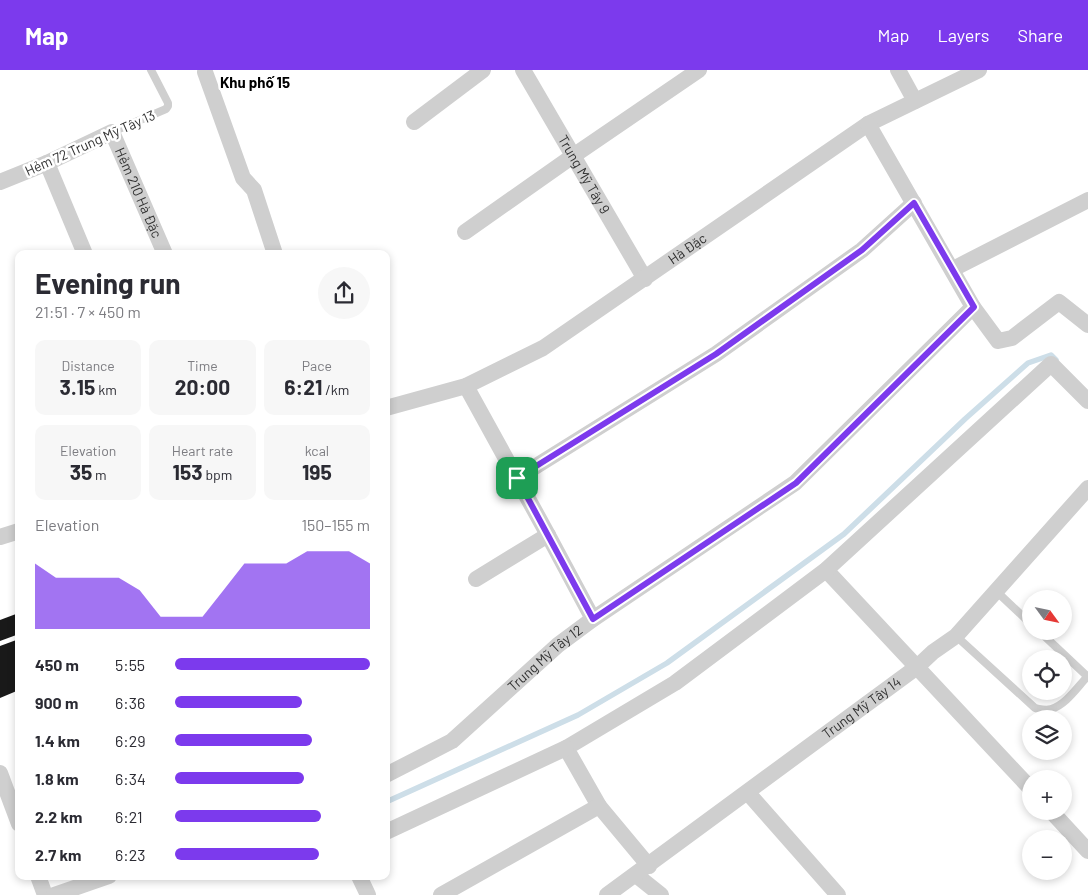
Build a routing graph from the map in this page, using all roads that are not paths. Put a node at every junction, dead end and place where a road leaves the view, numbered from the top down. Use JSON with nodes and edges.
{"nodes":[{"id":1,"x":151,"y":70,"type":"edge"},
{"id":2,"x":483,"y":70,"type":"edge"},
{"id":3,"x":523,"y":70,"type":"edge"},
{"id":4,"x":699,"y":70,"type":"edge"},
{"id":5,"x":898,"y":70,"type":"edge"},
{"id":6,"x":980,"y":70,"type":"edge"},
{"id":7,"x":205,"y":72,"type":"dead end"},
{"id":8,"x":915,"y":101,"type":"junction"},
{"id":9,"x":414,"y":122,"type":"dead end"},
{"id":10,"x":868,"y":124,"type":"junction"},
{"id":11,"x":112,"y":132,"type":"junction"},
{"id":12,"x":573,"y":156,"type":"junction"},
{"id":13,"x":47,"y":163,"type":"junction"},
{"id":14,"x":0,"y":182,"type":"edge"},
{"id":15,"x":1088,"y":200,"type":"edge"},
{"id":16,"x":914,"y":203,"type":"junction"},
{"id":17,"x":465,"y":232,"type":"dead end"},
{"id":18,"x":83,"y":250,"type":"edge"},
{"id":19,"x":163,"y":250,"type":"edge"},
{"id":20,"x":274,"y":250,"type":"edge"},
{"id":21,"x":953,"y":269,"type":"junction"},
{"id":22,"x":645,"y":279,"type":"junction"},
{"id":23,"x":974,"y":307,"type":"junction"},
{"id":24,"x":1088,"y":325,"type":"edge"},
{"id":25,"x":466,"y":386,"type":"junction"},
{"id":26,"x":1088,"y":401,"type":"edge"},
{"id":27,"x":390,"y":407,"type":"edge"},
{"id":28,"x":517,"y":478,"type":"junction"},
{"id":29,"x":1088,"y":488,"type":"edge"},
{"id":30,"x":15,"y":532,"type":"edge"},
{"id":31,"x":548,"y":535,"type":"junction"},
{"id":32,"x":0,"y":537,"type":"edge"},
{"id":33,"x":826,"y":570,"type":"junction"},
{"id":34,"x":476,"y":579,"type":"dead end"},
{"id":35,"x":996,"y":592,"type":"junction"},
{"id":36,"x":1022,"y":616,"type":"edge"},
{"id":37,"x":593,"y":619,"type":"junction"},
{"id":38,"x":956,"y":636,"type":"junction"},
{"id":39,"x":1049,"y":640,"type":"edge"},
{"id":40,"x":917,"y":668,"type":"junction"},
{"id":41,"x":1088,"y":676,"type":"edge"},
{"id":42,"x":566,"y":748,"type":"junction"},
{"id":43,"x":0,"y":773,"type":"edge"},
{"id":44,"x":390,"y":773,"type":"edge"},
{"id":45,"x":1022,"y":779,"type":"edge"},
{"id":46,"x":748,"y":793,"type":"junction"},
{"id":47,"x":599,"y":806,"type":"junction"},
{"id":48,"x":15,"y":813,"type":"edge"},
{"id":49,"x":1059,"y":820,"type":"edge"},
{"id":50,"x":390,"y":830,"type":"edge"},
{"id":51,"x":1088,"y":852,"type":"edge"},
{"id":52,"x":642,"y":870,"type":"junction"},
{"id":53,"x":39,"y":880,"type":"edge"},
{"id":54,"x":97,"y":880,"type":"edge"},
{"id":55,"x":361,"y":880,"type":"edge"},
{"id":56,"x":44,"y":895,"type":"edge"},
{"id":57,"x":54,"y":895,"type":"edge"},
{"id":58,"x":368,"y":895,"type":"edge"},
{"id":59,"x":441,"y":895,"type":"edge"},
{"id":60,"x":607,"y":895,"type":"edge"},
{"id":61,"x":662,"y":895,"type":"edge"},
{"id":62,"x":838,"y":895,"type":"edge"}],
"edges":[{"from":1,"to":11,"type":"lane","name":"Hẻm 72 Trung Mỹ Tây 13"},
{"from":2,"to":9,"type":"street"},
{"from":3,"to":12,"type":"street","name":"Trung Mỹ Tây 9"},
{"from":4,"to":12,"type":"street"},
{"from":5,"to":8,"type":"street"},
{"from":6,"to":8,"type":"street","name":"Hà Đặc"},
{"from":7,"to":20,"type":"street"},
{"from":8,"to":10,"type":"street","name":"Hà Đặc"},
{"from":10,"to":16,"type":"street"},
{"from":10,"to":22,"type":"street","name":"Hà Đặc"},
{"from":11,"to":13,"type":"street","name":"Hẻm 72 Trung Mỹ Tây 13"},
{"from":11,"to":19,"type":"street","name":"Hẻm 210 Hà Đặc"},
{"from":12,"to":17,"type":"street"},
{"from":12,"to":22,"type":"street","name":"Trung Mỹ Tây 9"},
{"from":13,"to":14,"type":"street","name":"Hẻm 72 Trung Mỹ Tây 13"},
{"from":13,"to":18,"type":"street"},
{"from":15,"to":21,"type":"street"},
{"from":16,"to":21,"type":"street"},
{"from":16,"to":28,"type":"street"},
{"from":21,"to":23,"type":"street"},
{"from":22,"to":25,"type":"street","name":"Hà Đặc"},
{"from":23,"to":24,"type":"street"},
{"from":23,"to":37,"type":"street","name":"Trung Mỹ Tây 12"},
{"from":25,"to":27,"type":"street","name":"Hà Đặc"},
{"from":25,"to":28,"type":"street"},
{"from":26,"to":33,"type":"street"},
{"from":28,"to":31,"type":"street"},
{"from":29,"to":35,"type":"street","name":"Trung Mỹ Tây 14"},
{"from":30,"to":32,"type":"street"},
{"from":31,"to":34,"type":"street"},
{"from":31,"to":37,"type":"street"},
{"from":33,"to":40,"type":"street"},
{"from":33,"to":42,"type":"street"},
{"from":35,"to":36,"type":"lane"},
{"from":35,"to":38,"type":"street","name":"Trung Mỹ Tây 14"},
{"from":37,"to":44,"type":"street","name":"Trung Mỹ Tây 12"},
{"from":38,"to":40,"type":"street","name":"Trung Mỹ Tây 14"},
{"from":38,"to":41,"type":"lane"},
{"from":39,"to":41,"type":"lane"},
{"from":40,"to":45,"type":"street"},
{"from":40,"to":46,"type":"street","name":"Trung Mỹ Tây 14"},
{"from":42,"to":47,"type":"street"},
{"from":42,"to":50,"type":"street"},
{"from":43,"to":48,"type":"street"},
{"from":46,"to":52,"type":"street","name":"Trung Mỹ Tây 14"},
{"from":46,"to":62,"type":"street"},
{"from":47,"to":52,"type":"street"},
{"from":47,"to":59,"type":"street"},
{"from":49,"to":51,"type":"street"},
{"from":52,"to":60,"type":"street","name":"Trung Mỹ Tây 14"},
{"from":52,"to":61,"type":"street"},
{"from":53,"to":56,"type":"street"},
{"from":54,"to":57,"type":"street"},
{"from":55,"to":58,"type":"street"}]}
